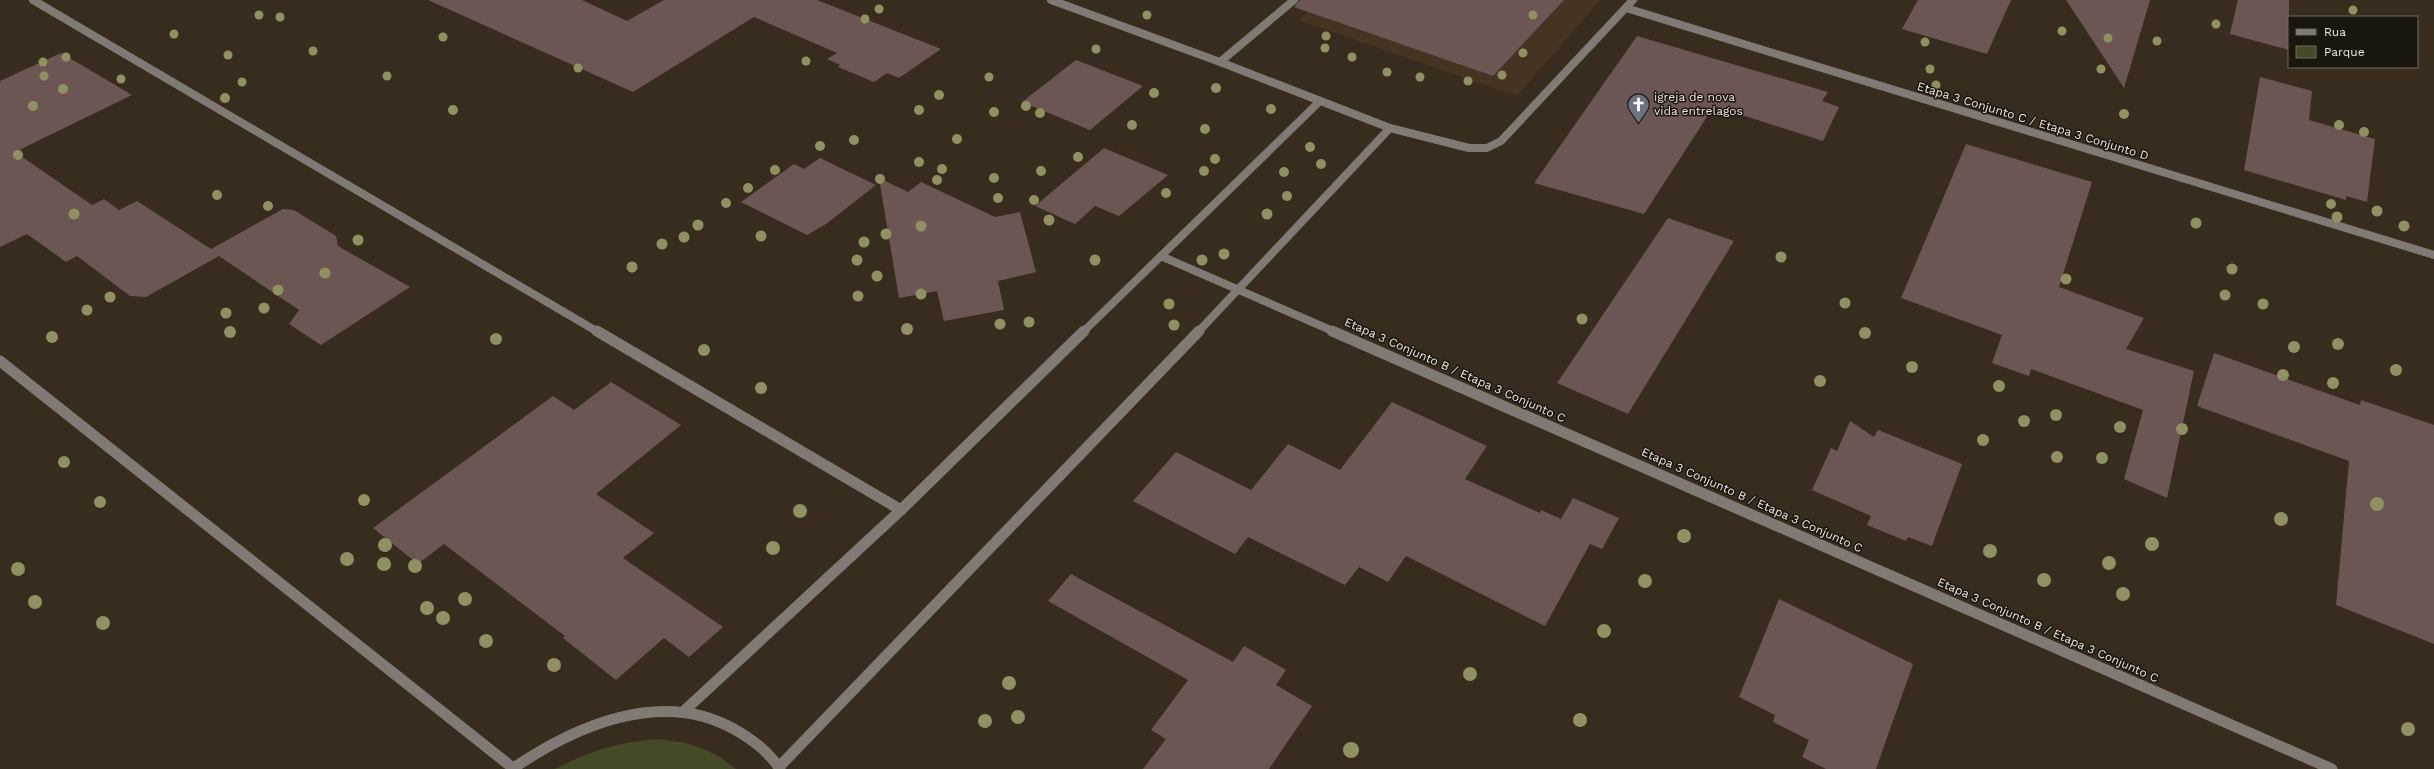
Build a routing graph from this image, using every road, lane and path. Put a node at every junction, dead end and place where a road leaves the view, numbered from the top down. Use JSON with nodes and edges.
{"nodes":[{"id":1,"x":33,"y":0,"type":"edge"},
{"id":2,"x":1051,"y":0,"type":"edge"},
{"id":3,"x":1294,"y":0,"type":"edge"},
{"id":4,"x":1633,"y":0,"type":"edge"},
{"id":5,"x":1626,"y":8,"type":"junction"},
{"id":6,"x":1220,"y":62,"type":"junction"},
{"id":7,"x":1319,"y":102,"type":"junction"},
{"id":8,"x":1390,"y":128,"type":"junction"},
{"id":9,"x":2434,"y":255,"type":"edge"},
{"id":10,"x":1161,"y":256,"type":"junction"},
{"id":11,"x":1239,"y":290,"type":"junction"},
{"id":12,"x":0,"y":361,"type":"edge"},
{"id":13,"x":901,"y":510,"type":"junction"},
{"id":14,"x":683,"y":712,"type":"junction"},
{"id":15,"x":513,"y":768,"type":"edge"},
{"id":16,"x":780,"y":768,"type":"edge"},
{"id":17,"x":2332,"y":769,"type":"edge"}],
"edges":[{"from":1,"to":13,"type":"street"},
{"from":2,"to":6,"type":"street"},
{"from":3,"to":6,"type":"street"},
{"from":4,"to":5,"type":"street"},
{"from":5,"to":8,"type":"street"},
{"from":5,"to":9,"type":"street","name":"Etapa 3 Conjunto C / Etapa 3 Conjunto D"},
{"from":6,"to":7,"type":"street"},
{"from":7,"to":8,"type":"street"},
{"from":7,"to":10,"type":"street"},
{"from":8,"to":11,"type":"street"},
{"from":10,"to":11,"type":"street","name":"Etapa 3 Conjunto B / Etapa 3 Conjunto C"},
{"from":10,"to":13,"type":"street"},
{"from":11,"to":16,"type":"street"},
{"from":11,"to":17,"type":"street","name":"Etapa 3 Conjunto B / Etapa 3 Conjunto C"},
{"from":12,"to":15,"type":"street"},
{"from":13,"to":14,"type":"street"},
{"from":14,"to":15,"type":"street"},
{"from":14,"to":16,"type":"street"}]}
